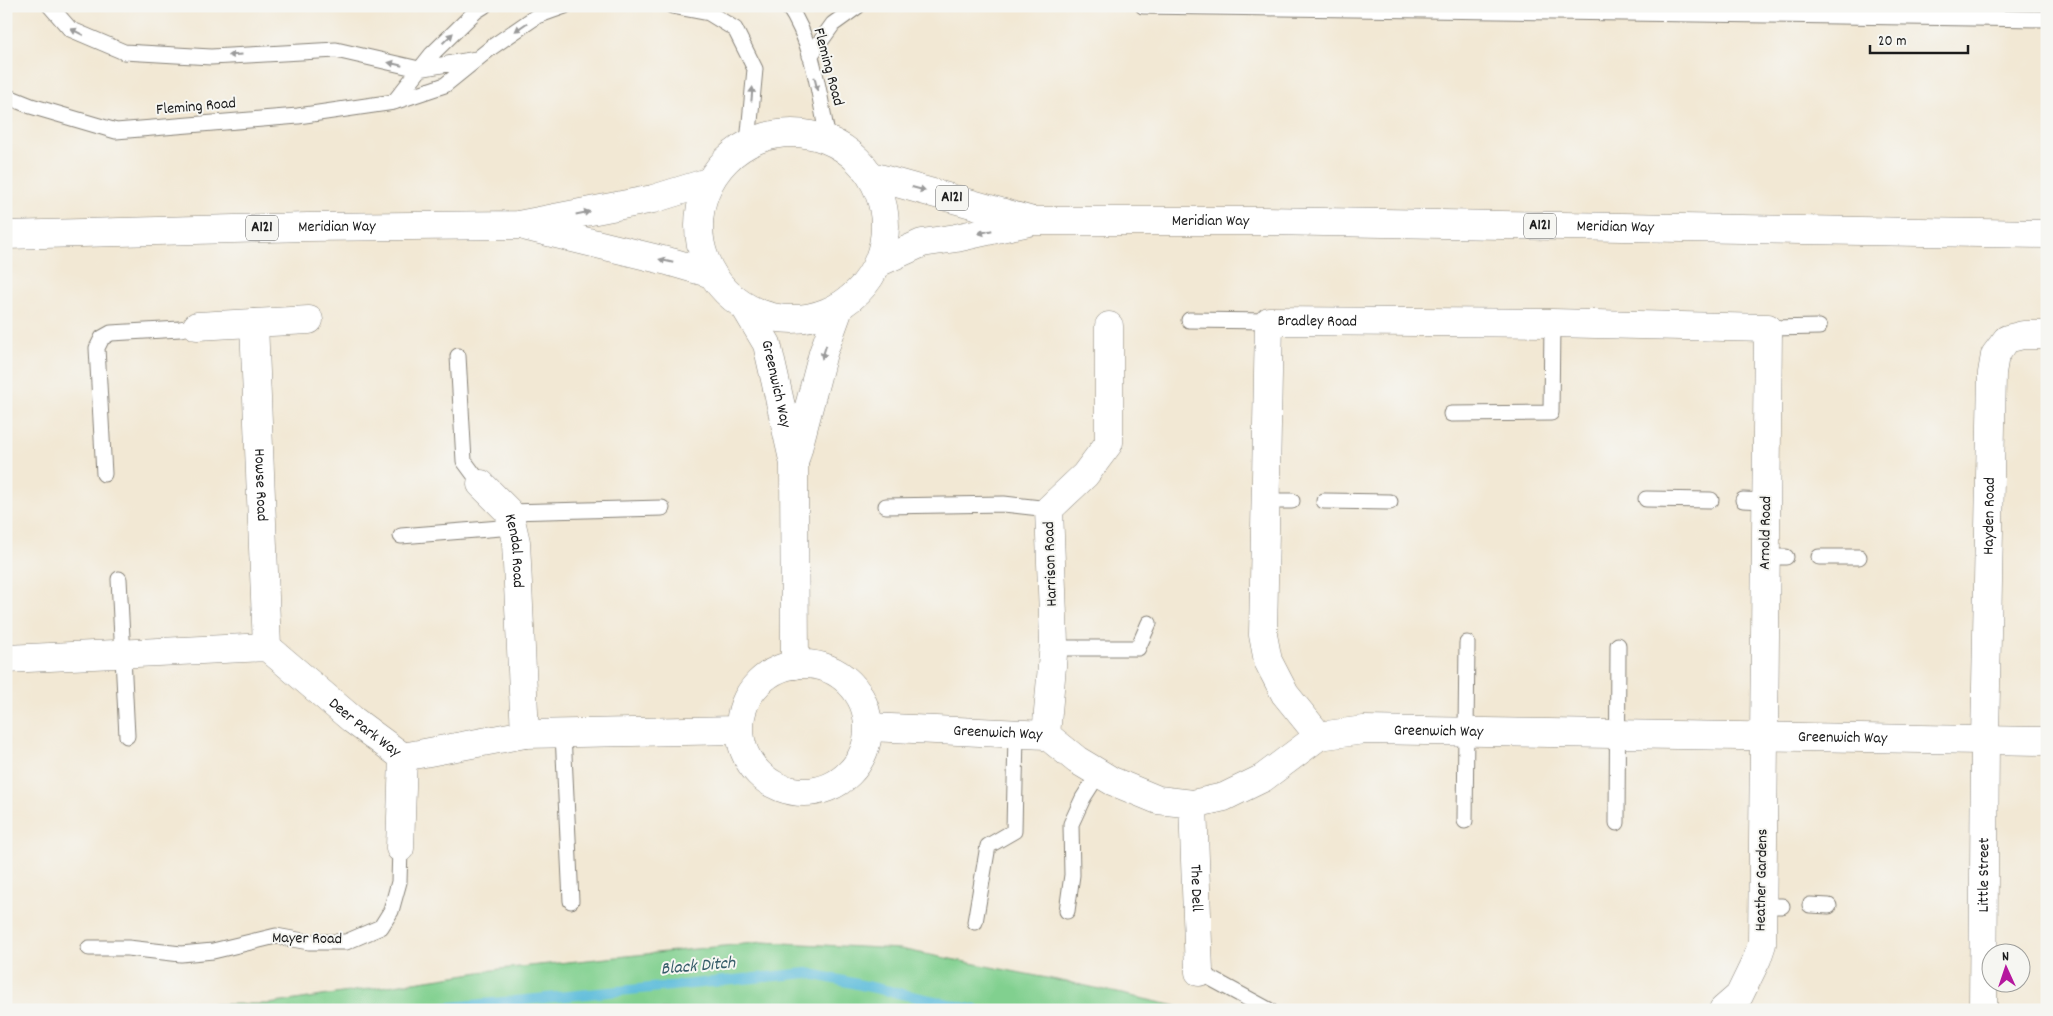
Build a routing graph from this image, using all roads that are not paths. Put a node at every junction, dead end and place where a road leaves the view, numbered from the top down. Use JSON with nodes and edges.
{"nodes":[{"id":1,"x":50,"y":6,"type":"edge"},
{"id":2,"x":484,"y":6,"type":"edge"},
{"id":3,"x":564,"y":6,"type":"edge"},
{"id":4,"x":672,"y":6,"type":"edge"},
{"id":5,"x":788,"y":6,"type":"edge"},
{"id":6,"x":858,"y":6,"type":"edge"},
{"id":7,"x":1143,"y":6,"type":"edge"},
{"id":8,"x":2047,"y":19,"type":"edge"},
{"id":9,"x":810,"y":56,"type":"junction"},
{"id":10,"x":478,"y":59,"type":"junction"},
{"id":11,"x":419,"y":69,"type":"junction"},
{"id":12,"x":6,"y":96,"type":"edge"},
{"id":13,"x":394,"y":102,"type":"junction"},
{"id":14,"x":828,"y":139,"type":"junction"},
{"id":15,"x":748,"y":143,"type":"junction"},
{"id":16,"x":872,"y":176,"type":"junction"},
{"id":17,"x":708,"y":182,"type":"junction"},
{"id":18,"x":1033,"y":221,"type":"junction"},
{"id":19,"x":518,"y":225,"type":"junction"},
{"id":20,"x":6,"y":234,"type":"edge"},
{"id":21,"x":2047,"y":234,"type":"edge"},
{"id":22,"x":878,"y":263,"type":"junction"},
{"id":23,"x":712,"y":274,"type":"junction"},
{"id":24,"x":840,"y":306,"type":"junction"},
{"id":25,"x":745,"y":307,"type":"junction"},
{"id":26,"x":309,"y":320,"type":"dead end"},
{"id":27,"x":1189,"y":320,"type":"dead end"},
{"id":28,"x":1269,"y":321,"type":"junction"},
{"id":29,"x":254,"y":323,"type":"junction"},
{"id":30,"x":1552,"y":323,"type":"junction"},
{"id":31,"x":197,"y":326,"type":"joint"},
{"id":32,"x":1109,"y":326,"type":"dead end"},
{"id":33,"x":1819,"y":327,"type":"dead end"},
{"id":34,"x":1768,"y":328,"type":"junction"},
{"id":35,"x":2047,"y":335,"type":"edge"},
{"id":36,"x":458,"y":356,"type":"dead end"},
{"id":37,"x":1450,"y":414,"type":"dead end"},
{"id":38,"x":794,"y":464,"type":"junction"},
{"id":39,"x":104,"y":474,"type":"dead end"},
{"id":40,"x":481,"y":484,"type":"joint"},
{"id":41,"x":1646,"y":499,"type":"dead end"},
{"id":42,"x":1711,"y":500,"type":"dead end"},
{"id":43,"x":1324,"y":501,"type":"dead end"},
{"id":44,"x":1390,"y":502,"type":"dead end"},
{"id":45,"x":886,"y":506,"type":"dead end"},
{"id":46,"x":662,"y":508,"type":"dead end"},
{"id":47,"x":1049,"y":509,"type":"junction"},
{"id":48,"x":511,"y":520,"type":"junction"},
{"id":49,"x":401,"y":536,"type":"dead end"},
{"id":50,"x":1819,"y":556,"type":"dead end"},
{"id":51,"x":1859,"y":557,"type":"dead end"},
{"id":52,"x":119,"y":579,"type":"dead end"},
{"id":53,"x":1149,"y":623,"type":"dead end"},
{"id":54,"x":1467,"y":643,"type":"dead end"},
{"id":55,"x":1618,"y":646,"type":"dead end"},
{"id":56,"x":267,"y":647,"type":"junction"},
{"id":57,"x":1053,"y":648,"type":"junction"},
{"id":58,"x":123,"y":654,"type":"junction"},
{"id":59,"x":6,"y":659,"type":"edge"},
{"id":60,"x":795,"y":665,"type":"junction"},
{"id":61,"x":869,"y":727,"type":"junction"},
{"id":62,"x":739,"y":730,"type":"junction"},
{"id":63,"x":1467,"y":732,"type":"junction"},
{"id":64,"x":525,"y":734,"type":"junction"},
{"id":65,"x":563,"y":734,"type":"junction"},
{"id":66,"x":1016,"y":734,"type":"junction"},
{"id":67,"x":1046,"y":735,"type":"junction"},
{"id":68,"x":1618,"y":735,"type":"junction"},
{"id":69,"x":127,"y":736,"type":"dead end"},
{"id":70,"x":1319,"y":736,"type":"junction"},
{"id":71,"x":1764,"y":738,"type":"junction"},
{"id":72,"x":1986,"y":740,"type":"junction"},
{"id":73,"x":2047,"y":741,"type":"edge"},
{"id":74,"x":403,"y":757,"type":"junction"},
{"id":75,"x":1099,"y":773,"type":"junction"},
{"id":76,"x":1193,"y":804,"type":"junction"},
{"id":77,"x":1465,"y":821,"type":"dead end"},
{"id":78,"x":1617,"y":823,"type":"dead end"},
{"id":79,"x":400,"y":848,"type":"joint"},
{"id":80,"x":571,"y":901,"type":"dead end"},
{"id":81,"x":1810,"y":906,"type":"dead end"},
{"id":82,"x":1829,"y":906,"type":"dead end"},
{"id":83,"x":1067,"y":911,"type":"dead end"},
{"id":84,"x":974,"y":922,"type":"dead end"},
{"id":85,"x":89,"y":948,"type":"dead end"},
{"id":86,"x":1198,"y":972,"type":"joint"},
{"id":87,"x":1269,"y":1010,"type":"edge"},
{"id":88,"x":1723,"y":1010,"type":"edge"},
{"id":89,"x":1983,"y":1010,"type":"edge"}],
"edges":[{"from":11,"to":1,"type":"lane","one_way":true},
{"from":11,"to":2,"type":"lane","one_way":true},
{"from":3,"to":10,"type":"lane","name":"Fleming Road","one_way":true},
{"from":15,"to":4,"type":"lane","one_way":true},
{"from":5,"to":9,"type":"lane","name":"Fleming Road"},
{"from":6,"to":9,"type":"lane"},
{"from":7,"to":8,"type":"lane"},
{"from":9,"to":14,"type":"lane","name":"Fleming Road","one_way":true},
{"from":10,"to":11,"type":"lane"},
{"from":10,"to":13,"type":"lane","name":"Fleming Road"},
{"from":11,"to":13,"type":"lane"},
{"from":12,"to":13,"type":"lane","name":"Fleming Road"},
{"from":14,"to":15,"type":"street"},
{"from":14,"to":16,"type":"street"},
{"from":15,"to":17,"type":"street"},
{"from":16,"to":18,"type":"street","number":"A121","one_way":true},
{"from":16,"to":22,"type":"street"},
{"from":19,"to":17,"type":"street","name":"Meridian Way","number":"A121","one_way":true},
{"from":17,"to":23,"type":"street"},
{"from":18,"to":21,"type":"street","name":"Meridian Way","number":"A121"},
{"from":18,"to":22,"type":"street","number":"A121","one_way":true},
{"from":19,"to":20,"type":"street","name":"Meridian Way","number":"A121"},
{"from":23,"to":19,"type":"street","name":"Meridian Way","number":"A121","one_way":true},
{"from":22,"to":24,"type":"street"},
{"from":23,"to":25,"type":"street"},
{"from":24,"to":25,"type":"street"},
{"from":24,"to":38,"type":"street","name":"Greenwich Way","one_way":true},
{"from":25,"to":38,"type":"street","name":"Greenwich Way"},
{"from":26,"to":29,"type":"street"},
{"from":27,"to":28,"type":"lane"},
{"from":28,"to":30,"type":"street","name":"Bradley Road"},
{"from":28,"to":70,"type":"street","name":"Bradley Road"},
{"from":29,"to":31,"type":"street"},
{"from":29,"to":56,"type":"street","name":"Howse Road"},
{"from":30,"to":34,"type":"street","name":"Bradley Road"},
{"from":30,"to":37,"type":"lane"},
{"from":31,"to":39,"type":"lane"},
{"from":32,"to":47,"type":"street","name":"Harrison Road"},
{"from":33,"to":34,"type":"lane"},
{"from":34,"to":71,"type":"street","name":"Arnold Road"},
{"from":35,"to":72,"type":"street","name":"Hayden Road"},
{"from":36,"to":40,"type":"lane","name":"Kendal Road"},
{"from":38,"to":60,"type":"street","name":"Greenwich Way"},
{"from":40,"to":48,"type":"street","name":"Kendal Road"},
{"from":41,"to":42,"type":"lane"},
{"from":43,"to":44,"type":"lane"},
{"from":45,"to":47,"type":"lane"},
{"from":46,"to":48,"type":"lane"},
{"from":47,"to":57,"type":"street","name":"Harrison Road"},
{"from":48,"to":49,"type":"lane"},
{"from":48,"to":64,"type":"street","name":"Kendal Road"},
{"from":50,"to":51,"type":"lane"},
{"from":52,"to":58,"type":"lane"},
{"from":53,"to":57,"type":"lane"},
{"from":54,"to":63,"type":"lane"},
{"from":55,"to":68,"type":"lane"},
{"from":56,"to":58,"type":"street"},
{"from":56,"to":74,"type":"street","name":"Deer Park Way"},
{"from":57,"to":67,"type":"street","name":"Harrison Road"},
{"from":58,"to":59,"type":"street"},
{"from":58,"to":69,"type":"lane"},
{"from":60,"to":61,"type":"street"},
{"from":60,"to":62,"type":"street"},
{"from":61,"to":62,"type":"street"},
{"from":61,"to":66,"type":"street","name":"Greenwich Way"},
{"from":62,"to":65,"type":"street","name":"Deer Park Way"},
{"from":63,"to":68,"type":"street","name":"Greenwich Way"},
{"from":63,"to":70,"type":"street","name":"Greenwich Way"},
{"from":63,"to":77,"type":"lane"},
{"from":64,"to":65,"type":"street","name":"Deer Park Way"},
{"from":64,"to":74,"type":"street","name":"Deer Park Way"},
{"from":65,"to":80,"type":"lane"},
{"from":66,"to":67,"type":"street","name":"Greenwich Way"},
{"from":66,"to":84,"type":"lane"},
{"from":67,"to":75,"type":"street","name":"Greenwich Way"},
{"from":68,"to":71,"type":"street","name":"Greenwich Way"},
{"from":68,"to":78,"type":"lane"},
{"from":70,"to":76,"type":"street","name":"Greenwich Way"},
{"from":71,"to":72,"type":"street","name":"Greenwich Way"},
{"from":71,"to":88,"type":"street","name":"Heather Gardens"},
{"from":72,"to":73,"type":"street","name":"Greenwich Way"},
{"from":72,"to":89,"type":"street","name":"Little Street"},
{"from":74,"to":79,"type":"street","name":"Mayer Road"},
{"from":75,"to":76,"type":"street","name":"Greenwich Way"},
{"from":75,"to":83,"type":"lane"},
{"from":76,"to":86,"type":"street","name":"The Dell"},
{"from":79,"to":85,"type":"lane","name":"Mayer Road"},
{"from":81,"to":82,"type":"lane"},
{"from":86,"to":87,"type":"lane"}]}
